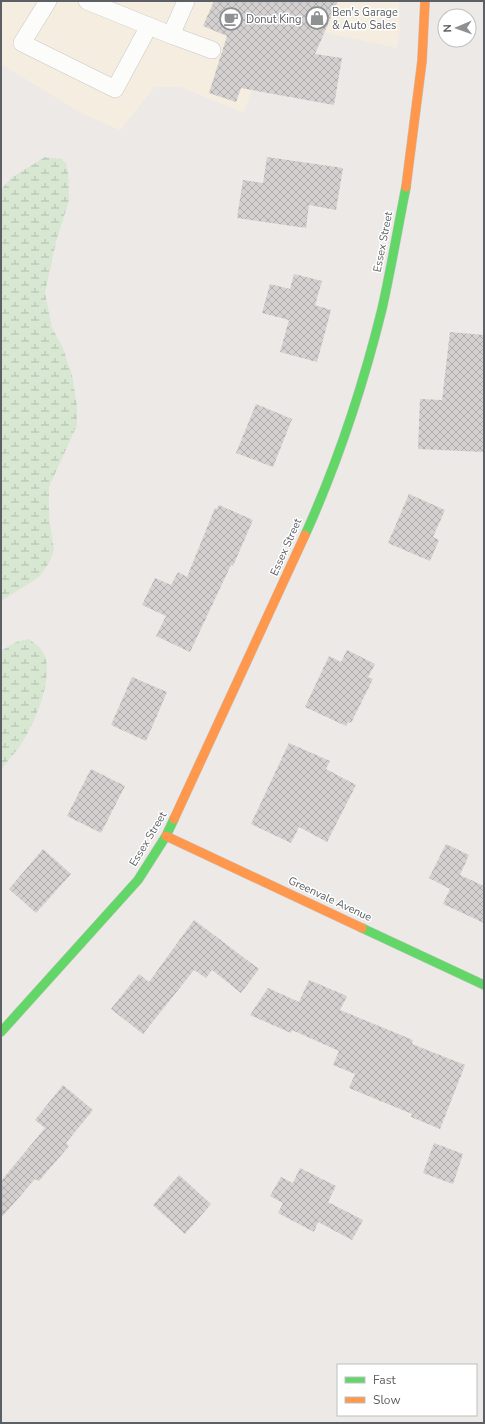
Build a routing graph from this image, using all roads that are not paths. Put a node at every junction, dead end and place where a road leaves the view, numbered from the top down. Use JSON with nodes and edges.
{"nodes":[{"id":1,"x":48,"y":1,"type":"edge"},
{"id":2,"x":87,"y":1,"type":"edge"},
{"id":3,"x":186,"y":1,"type":"edge"},
{"id":4,"x":425,"y":1,"type":"edge"},
{"id":5,"x":149,"y":26,"type":"junction"},
{"id":6,"x":172,"y":35,"type":"junction"},
{"id":7,"x":212,"y":50,"type":"dead end"},
{"id":8,"x":166,"y":836,"type":"junction"},
{"id":9,"x":484,"y":985,"type":"edge"},
{"id":10,"x":1,"y":1032,"type":"edge"}],
"edges":[{"from":1,"to":5,"type":"lane"},
{"from":2,"to":5,"type":"lane"},
{"from":3,"to":6,"type":"lane"},
{"from":4,"to":8,"type":"street","name":"Essex Street"},
{"from":5,"to":6,"type":"lane"},
{"from":6,"to":7,"type":"lane"},
{"from":8,"to":9,"type":"street","name":"Greenvale Avenue"},
{"from":8,"to":10,"type":"street","name":"Essex Street"}]}
